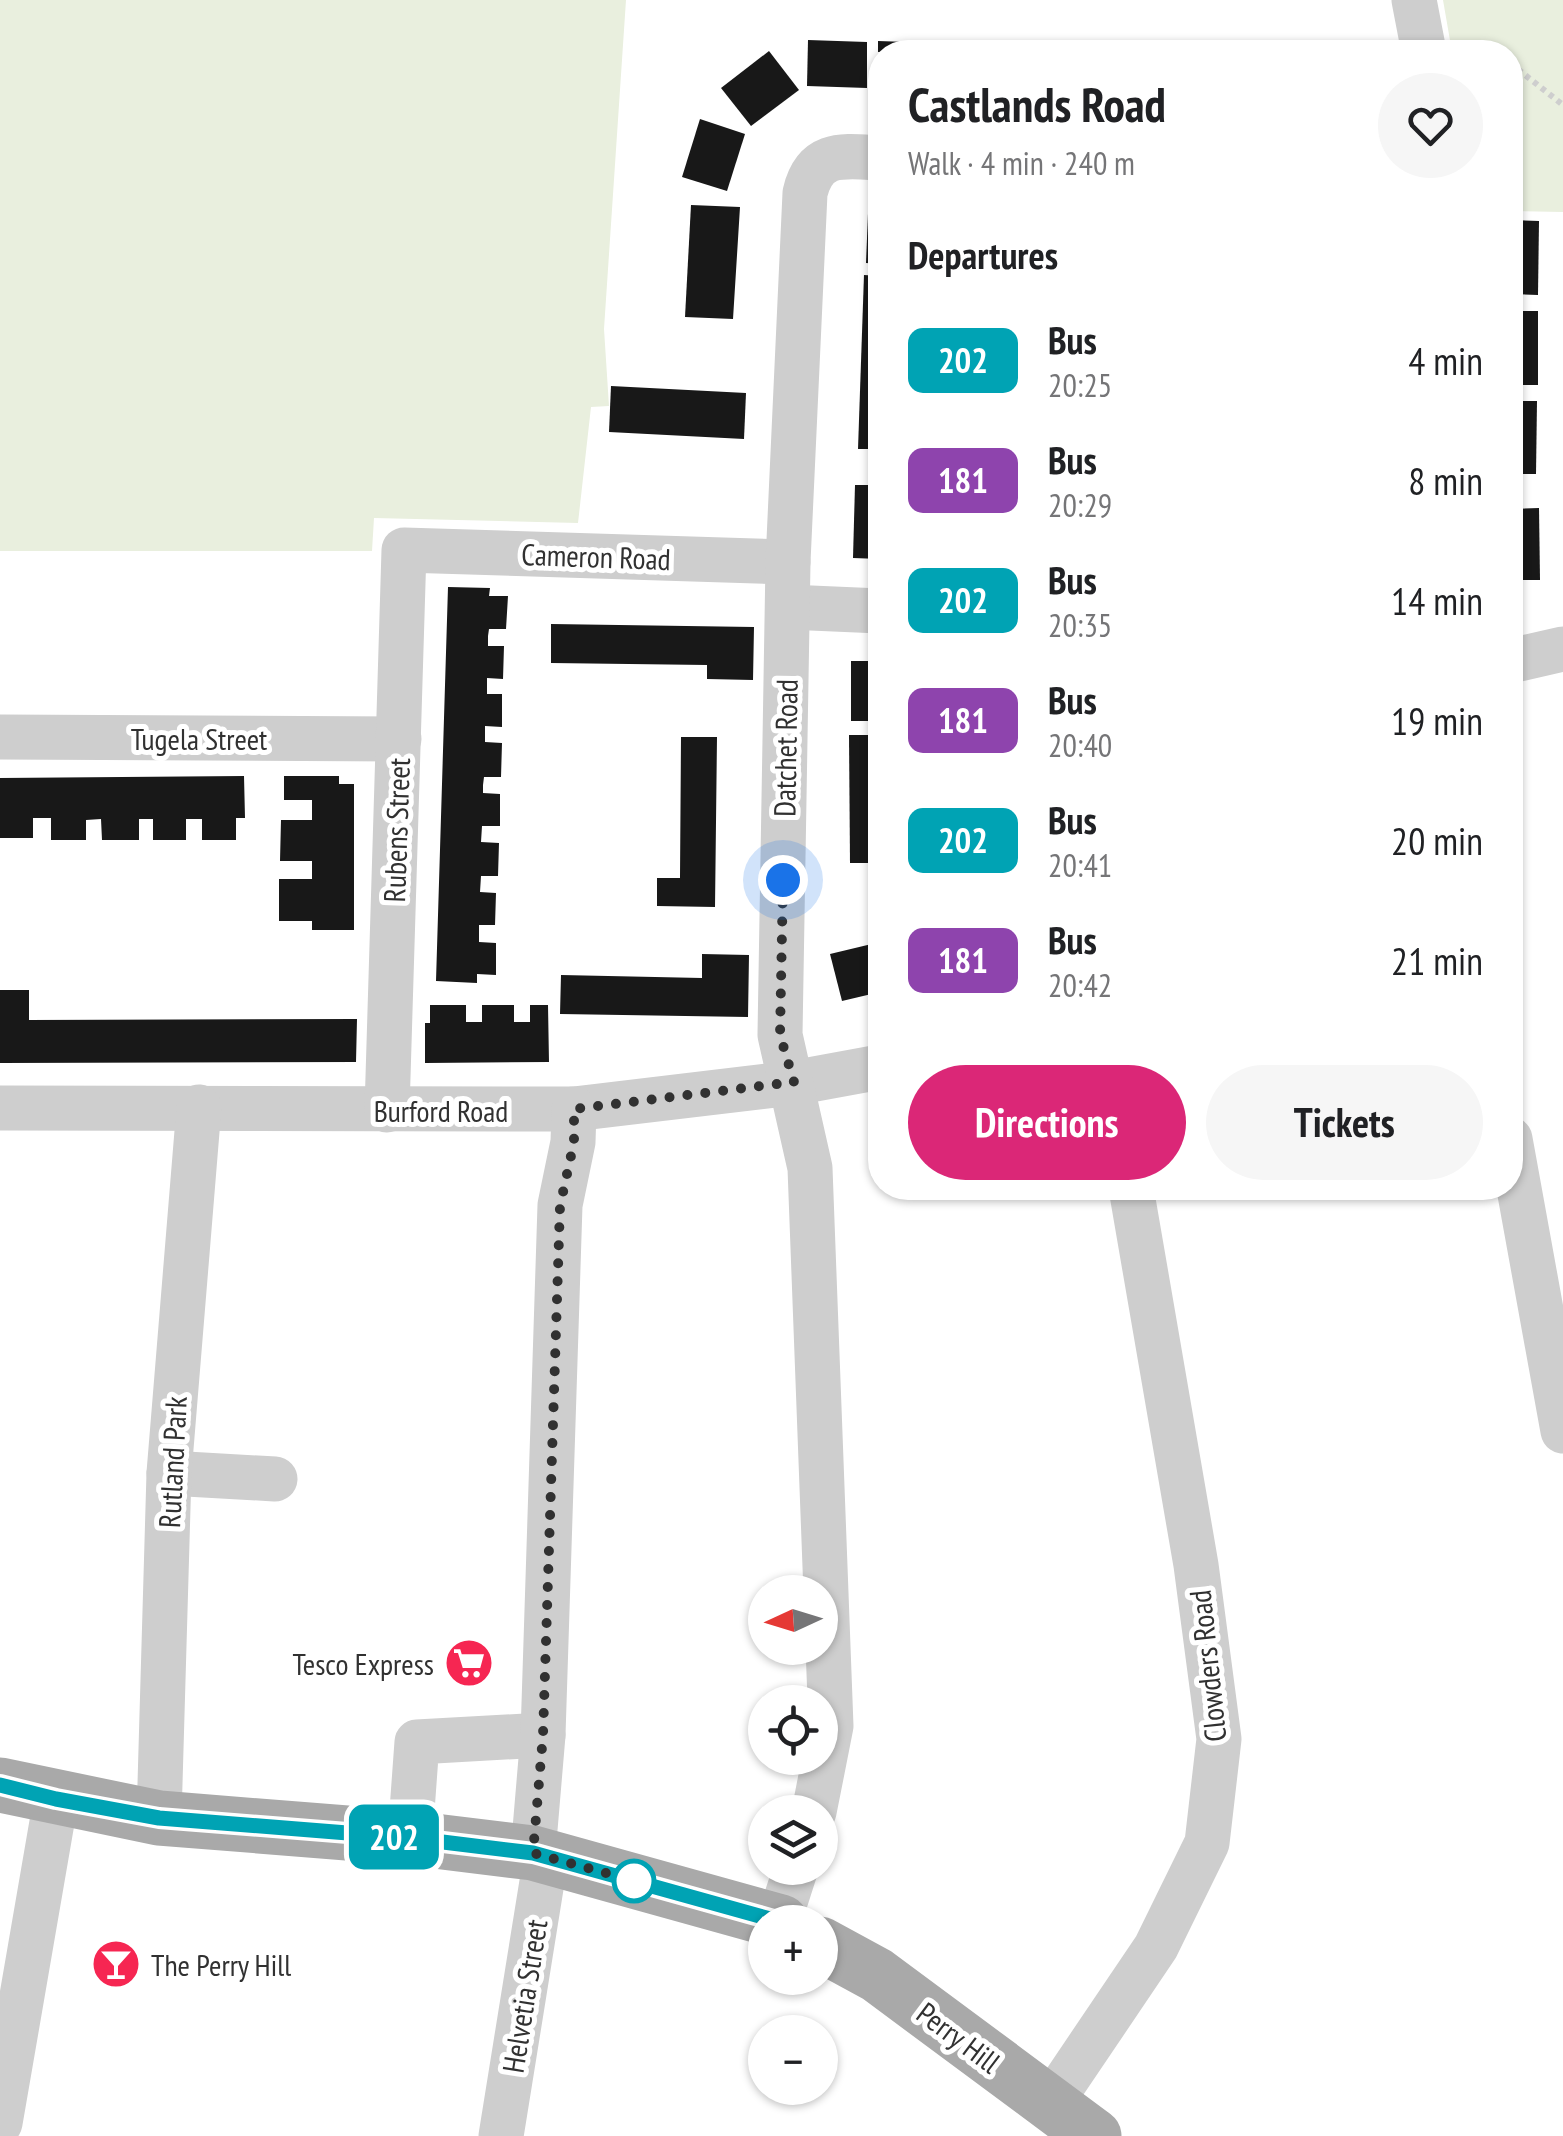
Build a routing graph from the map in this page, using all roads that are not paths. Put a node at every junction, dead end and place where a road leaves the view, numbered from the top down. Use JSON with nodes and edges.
{"nodes":[{"id":1,"x":1414,"y":0,"type":"edge"},
{"id":2,"x":1422,"y":40,"type":"edge"},
{"id":3,"x":868,"y":157,"type":"edge"},
{"id":4,"x":404,"y":550,"type":"joint"},
{"id":5,"x":788,"y":562,"type":"junction"},
{"id":6,"x":788,"y":607,"type":"junction"},
{"id":7,"x":868,"y":610,"type":"edge"},
{"id":8,"x":1563,"y":648,"type":"edge"},
{"id":9,"x":1523,"y":658,"type":"edge"},
{"id":10,"x":0,"y":737,"type":"edge"},
{"id":11,"x":399,"y":739,"type":"junction"},
{"id":12,"x":868,"y":1070,"type":"edge"},
{"id":13,"x":794,"y":1082,"type":"junction"},
{"id":14,"x":199,"y":1107,"type":"junction"},
{"id":15,"x":0,"y":1108,"type":"edge"},
{"id":16,"x":574,"y":1109,"type":"junction"},
{"id":17,"x":387,"y":1110,"type":"junction"},
{"id":18,"x":1132,"y":1200,"type":"edge"},
{"id":19,"x":1521,"y":1200,"type":"edge"},
{"id":20,"x":1563,"y":1431,"type":"edge"},
{"id":21,"x":170,"y":1473,"type":"junction"},
{"id":22,"x":275,"y":1479,"type":"dead end"},
{"id":23,"x":543,"y":1735,"type":"junction"},
{"id":24,"x":0,"y":1785,"type":"edge"},
{"id":25,"x":817,"y":1795,"type":"edge"},
{"id":26,"x":56,"y":1799,"type":"junction"},
{"id":27,"x":159,"y":1818,"type":"junction"},
{"id":28,"x":410,"y":1838,"type":"junction"},
{"id":29,"x":540,"y":1855,"type":"junction"},
{"id":30,"x":748,"y":1913,"type":"edge"},
{"id":31,"x":838,"y":1954,"type":"edge"},
{"id":32,"x":2,"y":2100,"type":"edge"},
{"id":33,"x":1066,"y":2123,"type":"edge"},
{"id":34,"x":500,"y":2136,"type":"edge"}],
"edges":[{"from":1,"to":2,"type":"street"},
{"from":3,"to":5,"type":"street","name":"Datchet Road"},
{"from":4,"to":5,"type":"street","name":"Cameron Road"},
{"from":4,"to":11,"type":"street","name":"Rubens Street"},
{"from":5,"to":6,"type":"street","name":"Datchet Road"},
{"from":6,"to":7,"type":"street"},
{"from":6,"to":13,"type":"street","name":"Datchet Road"},
{"from":8,"to":9,"type":"street"},
{"from":10,"to":11,"type":"street","name":"Tugela Street"},
{"from":11,"to":17,"type":"street","name":"Rubens Street"},
{"from":12,"to":13,"type":"street","name":"Burford Road"},
{"from":13,"to":16,"type":"street","name":"Burford Road"},
{"from":13,"to":25,"type":"street","name":"Datchet Road"},
{"from":14,"to":15,"type":"street","name":"Burford Road"},
{"from":14,"to":17,"type":"street","name":"Burford Road"},
{"from":14,"to":21,"type":"street","name":"Rutland Park"},
{"from":16,"to":17,"type":"street","name":"Burford Road"},
{"from":16,"to":23,"type":"street","name":"Helvetia Street"},
{"from":18,"to":33,"type":"street","name":"Clowders Road"},
{"from":19,"to":20,"type":"street"},
{"from":21,"to":22,"type":"street"},
{"from":21,"to":27,"type":"street","name":"Rutland Park"},
{"from":23,"to":28,"type":"street"},
{"from":23,"to":29,"type":"street","name":"Helvetia Street"},
{"from":24,"to":26,"type":"main road"},
{"from":26,"to":27,"type":"main road"},
{"from":26,"to":32,"type":"street"},
{"from":27,"to":28,"type":"main road"},
{"from":28,"to":29,"type":"main road"},
{"from":29,"to":30,"type":"main road"},
{"from":29,"to":34,"type":"street","name":"Helvetia Street"},
{"from":31,"to":33,"type":"main road","name":"Perry Hill"}]}
